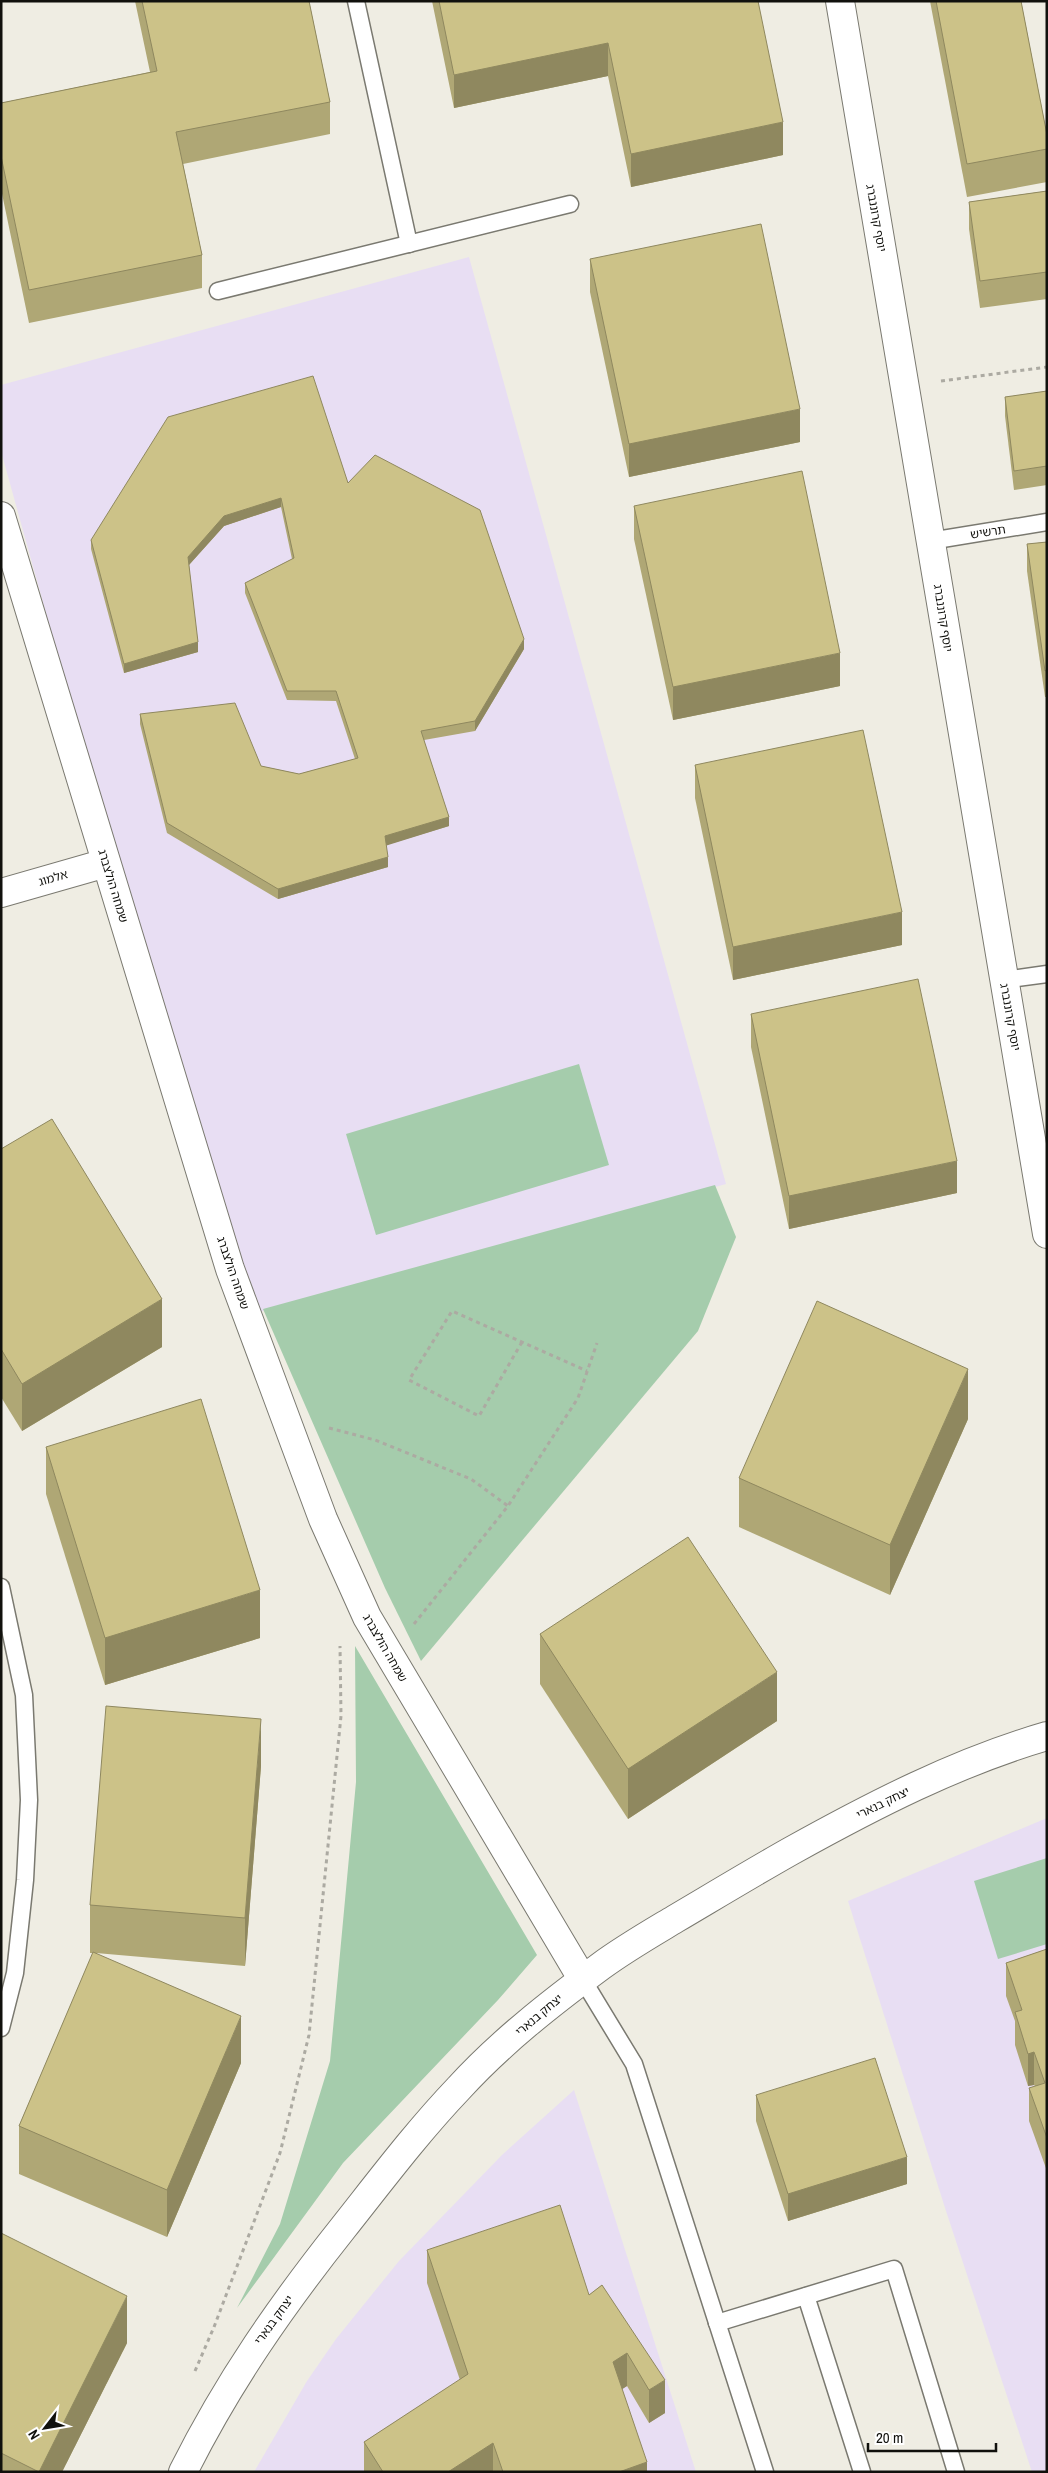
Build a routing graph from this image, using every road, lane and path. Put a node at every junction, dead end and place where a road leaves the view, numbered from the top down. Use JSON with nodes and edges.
{"nodes":[{"id":1,"x":356,"y":1,"type":"edge"},
{"id":2,"x":840,"y":1,"type":"edge"},
{"id":3,"x":570,"y":204,"type":"dead end"},
{"id":4,"x":409,"y":244,"type":"junction"},
{"id":5,"x":218,"y":291,"type":"dead end"},
{"id":6,"x":1047,"y":367,"type":"edge"},
{"id":7,"x":904,"y":385,"type":"junction"},
{"id":8,"x":1,"y":516,"type":"edge"},
{"id":9,"x":1047,"y":522,"type":"edge"},
{"id":10,"x":930,"y":541,"type":"junction"},
{"id":11,"x":106,"y":863,"type":"junction"},
{"id":12,"x":1,"y":893,"type":"edge"},
{"id":13,"x":1047,"y":974,"type":"edge"},
{"id":14,"x":1004,"y":980,"type":"junction"},
{"id":15,"x":1047,"y":1234,"type":"edge"},
{"id":16,"x":522,"y":1342,"type":"junction"},
{"id":17,"x":597,"y":1343,"type":"dead end"},
{"id":18,"x":587,"y":1371,"type":"junction"},
{"id":19,"x":284,"y":1415,"type":"junction"},
{"id":20,"x":508,"y":1506,"type":"junction"},
{"id":21,"x":1,"y":1587,"type":"edge"},
{"id":22,"x":340,"y":1641,"type":"dead end"},
{"id":23,"x":390,"y":1657,"type":"junction"},
{"id":24,"x":1047,"y":1736,"type":"edge"},
{"id":25,"x":583,"y":1980,"type":"junction"},
{"id":26,"x":1,"y":2028,"type":"edge"},
{"id":27,"x":806,"y":2296,"type":"junction"},
{"id":28,"x":717,"y":2323,"type":"junction"},
{"id":29,"x":194,"y":2372,"type":"dead end"},
{"id":30,"x":183,"y":2472,"type":"edge"},
{"id":31,"x":765,"y":2472,"type":"edge"},
{"id":32,"x":862,"y":2472,"type":"edge"},
{"id":33,"x":956,"y":2472,"type":"edge"}],
"edges":[{"from":1,"to":4,"type":"lane"},
{"from":2,"to":7,"type":"street","name":"יוסף קרוננברג"},
{"from":3,"to":4,"type":"lane"},
{"from":4,"to":5,"type":"lane"},
{"from":6,"to":7,"type":"path"},
{"from":7,"to":10,"type":"street","name":"יוסף קרוננברג"},
{"from":8,"to":11,"type":"street","name":"שמחה הולצברג"},
{"from":9,"to":10,"type":"lane","name":"תרשיש"},
{"from":10,"to":14,"type":"street","name":"יוסף קרוננברג"},
{"from":11,"to":12,"type":"street","name":"אלמוג"},
{"from":11,"to":19,"type":"street","name":"שמחה הולצברג"},
{"from":13,"to":14,"type":"lane"},
{"from":14,"to":15,"type":"street","name":"יוסף קרוננברג"},
{"from":16,"to":16,"type":"path"},
{"from":16,"to":18,"type":"path"},
{"from":17,"to":18,"type":"path"},
{"from":18,"to":20,"type":"path"},
{"from":19,"to":20,"type":"path"},
{"from":19,"to":23,"type":"street","name":"שמחה הולצברג"},
{"from":20,"to":23,"type":"path"},
{"from":21,"to":26,"type":"lane"},
{"from":22,"to":29,"type":"path"},
{"from":23,"to":25,"type":"street","name":"שמחה הולצברג"},
{"from":24,"to":25,"type":"street","name":"יצחק בנארי"},
{"from":25,"to":28,"type":"lane"},
{"from":25,"to":30,"type":"street","name":"יצחק בנארי"},
{"from":27,"to":28,"type":"lane"},
{"from":27,"to":32,"type":"lane"},
{"from":27,"to":33,"type":"lane"},
{"from":28,"to":31,"type":"lane"}]}
